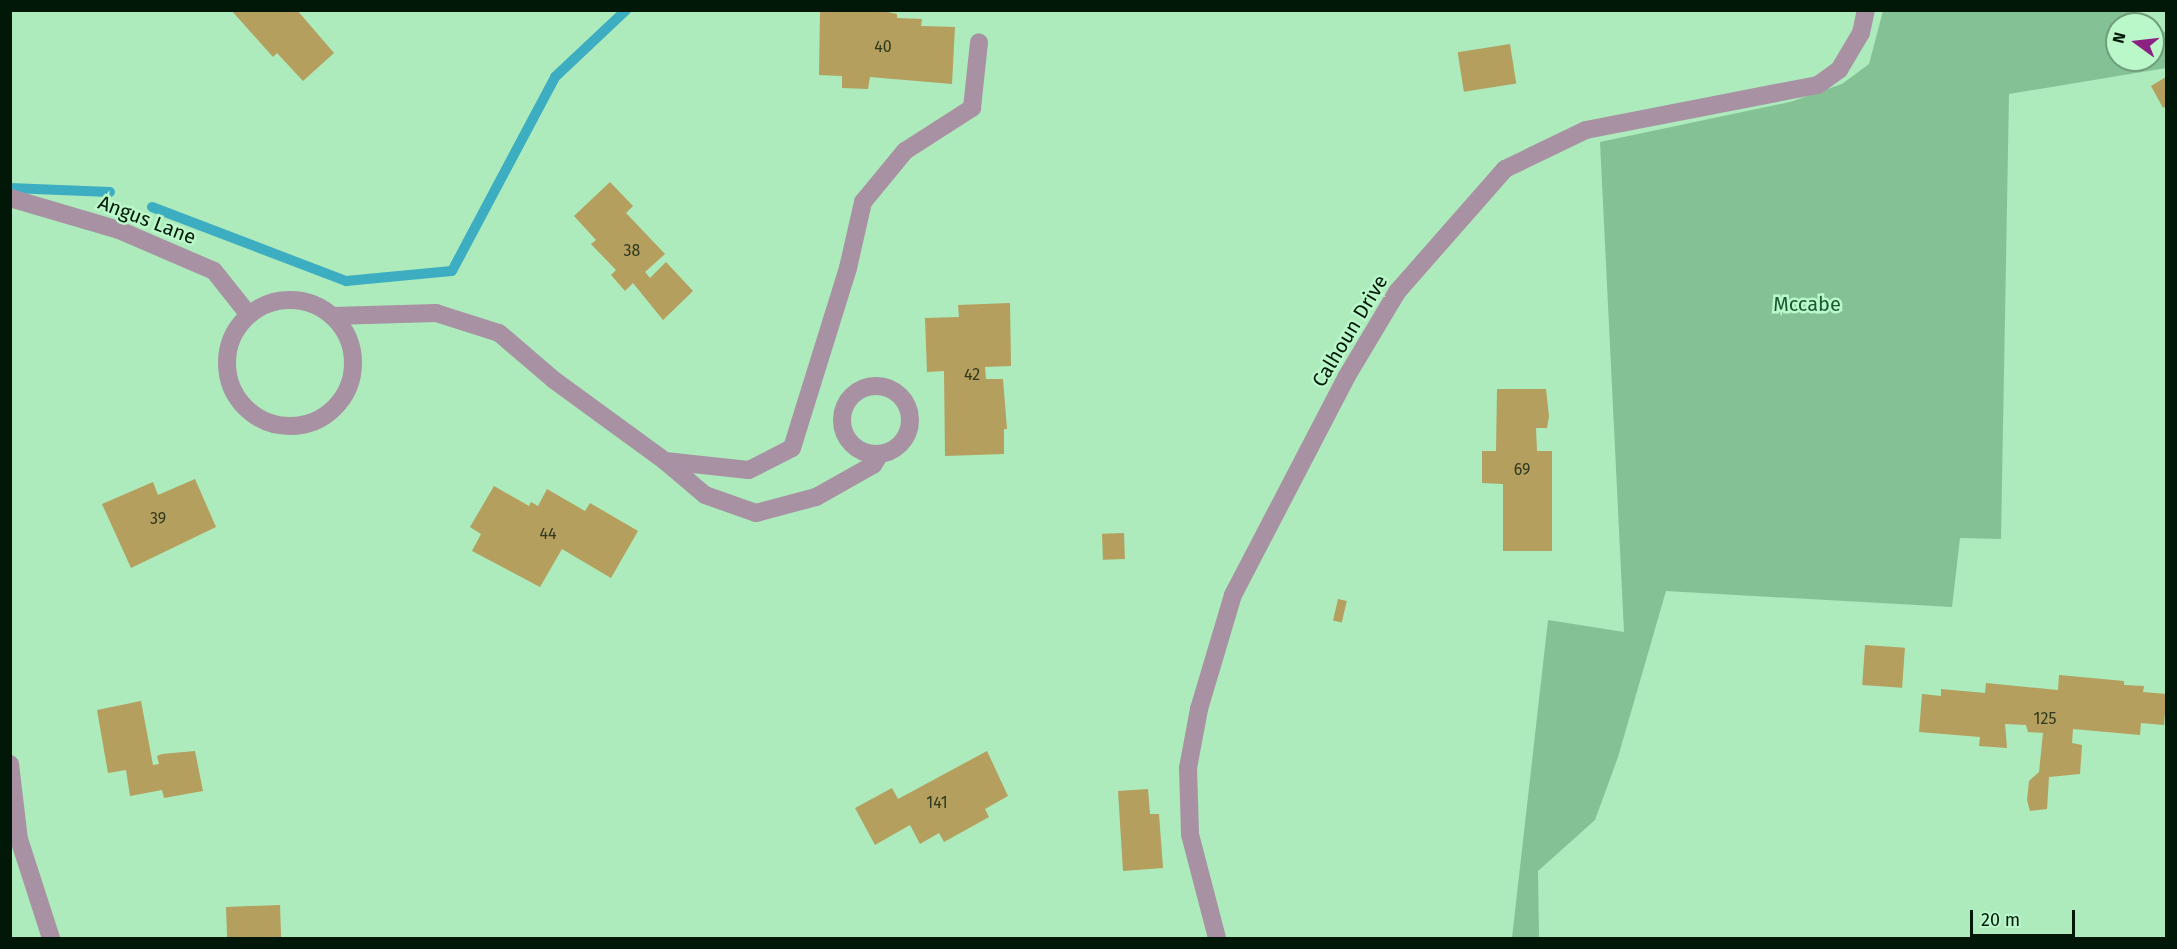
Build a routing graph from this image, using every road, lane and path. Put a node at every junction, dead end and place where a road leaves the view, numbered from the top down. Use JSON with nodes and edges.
{"nodes":[{"id":1,"x":1866,"y":10,"type":"edge"},
{"id":2,"x":979,"y":42,"type":"dead end"},
{"id":3,"x":10,"y":198,"type":"edge"},
{"id":4,"x":249,"y":315,"type":"junction"},
{"id":5,"x":333,"y":316,"type":"junction"},
{"id":6,"x":880,"y":454,"type":"dead end"},
{"id":7,"x":665,"y":461,"type":"junction"},
{"id":8,"x":10,"y":764,"type":"edge"},
{"id":9,"x":51,"y":939,"type":"edge"},
{"id":10,"x":1217,"y":939,"type":"edge"}],
"edges":[{"from":1,"to":10,"type":"street","name":"Calhoun Drive"},
{"from":2,"to":7,"type":"street"},
{"from":3,"to":4,"type":"street","name":"Angus Lane"},
{"from":4,"to":5,"type":"street"},
{"from":4,"to":5,"type":"street"},
{"from":5,"to":7,"type":"street"},
{"from":6,"to":7,"type":"street"},
{"from":8,"to":9,"type":"street"}]}
